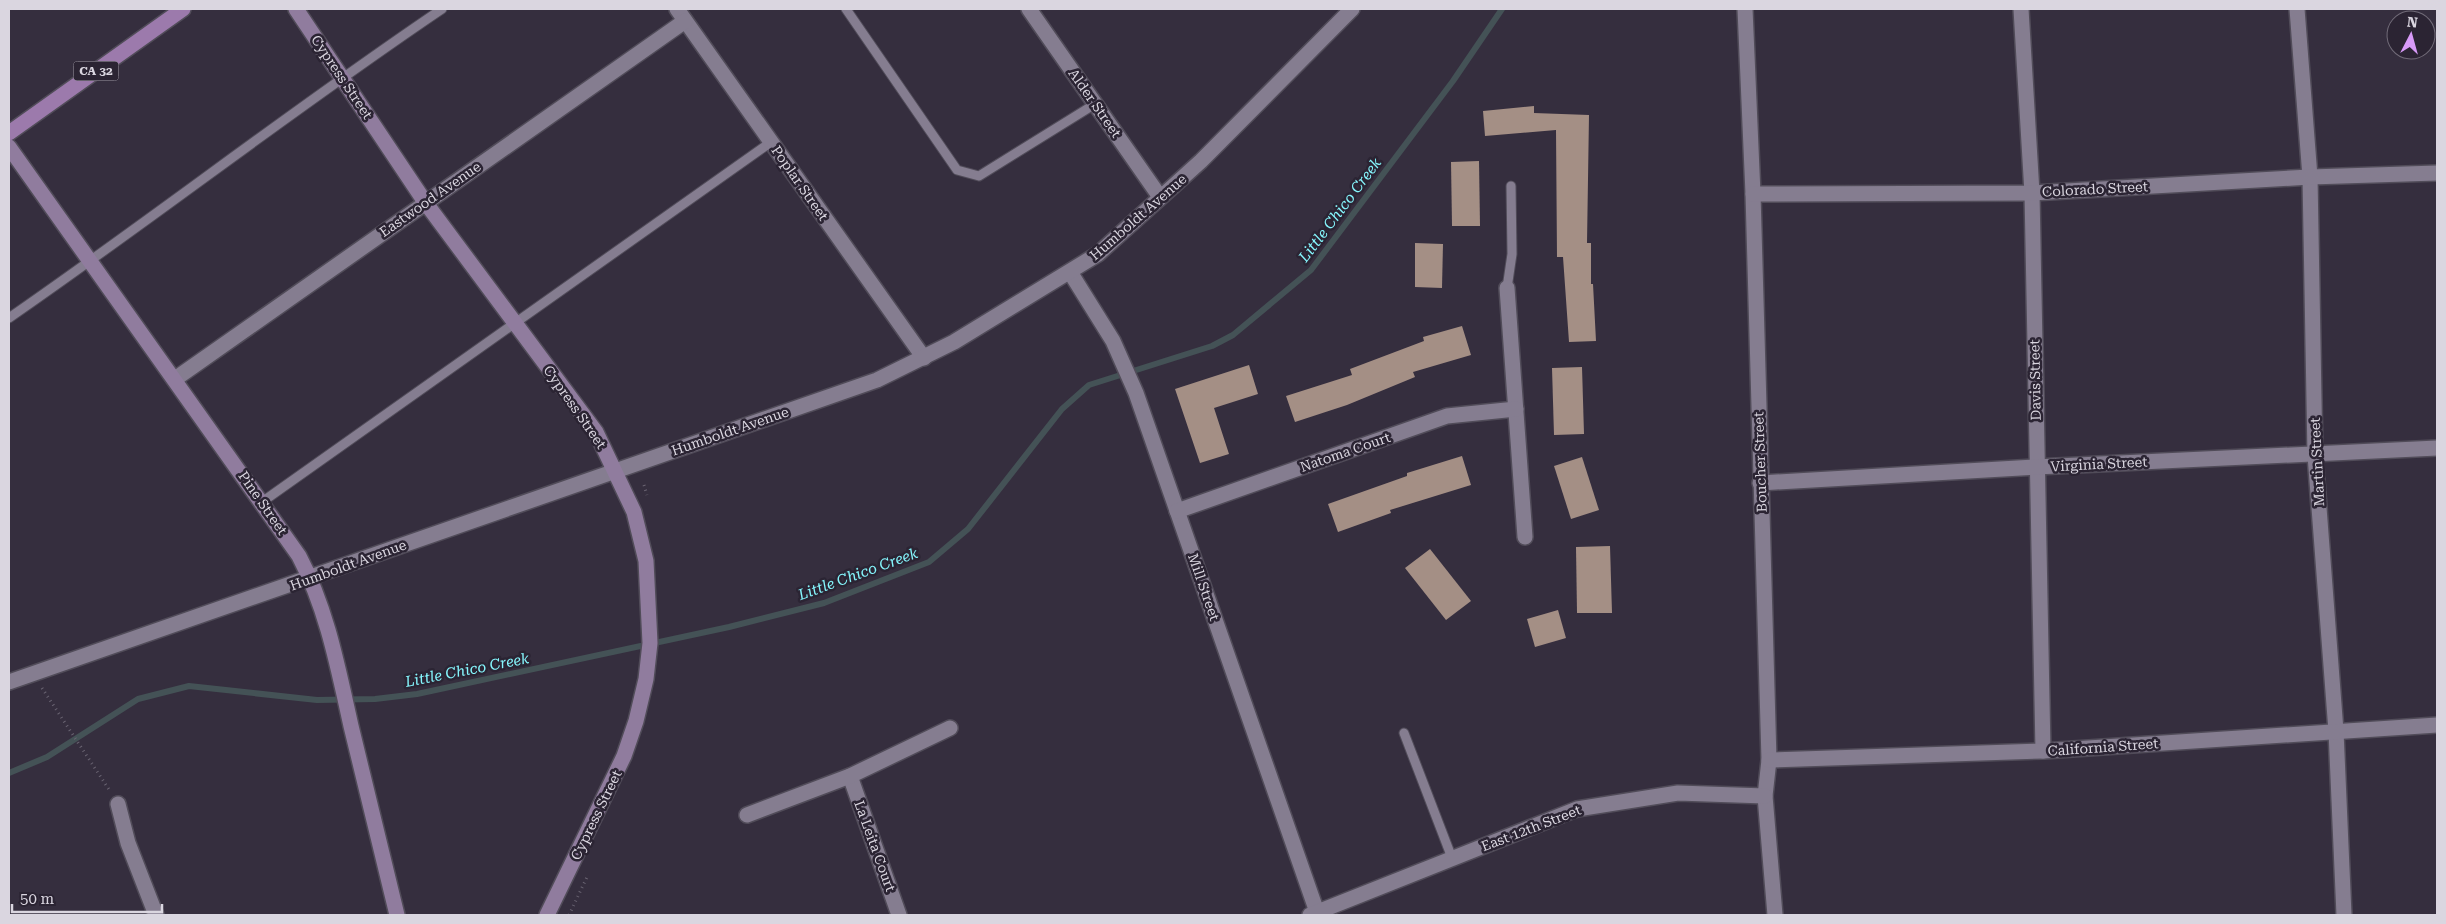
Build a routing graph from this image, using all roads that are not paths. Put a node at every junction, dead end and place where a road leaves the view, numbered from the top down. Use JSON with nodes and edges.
{"nodes":[{"id":1,"x":183,"y":9,"type":"edge"},
{"id":2,"x":296,"y":9,"type":"edge"},
{"id":3,"x":442,"y":9,"type":"edge"},
{"id":4,"x":846,"y":9,"type":"edge"},
{"id":5,"x":1029,"y":9,"type":"edge"},
{"id":6,"x":1352,"y":9,"type":"edge"},
{"id":7,"x":1745,"y":9,"type":"edge"},
{"id":8,"x":2022,"y":9,"type":"edge"},
{"id":9,"x":2297,"y":9,"type":"edge"},
{"id":10,"x":681,"y":15,"type":"edge"},
{"id":11,"x":342,"y":76,"type":"junction"},
{"id":12,"x":1095,"y":104,"type":"junction"},
{"id":13,"x":9,"y":133,"type":"edge"},
{"id":14,"x":771,"y":142,"type":"junction"},
{"id":15,"x":9,"y":147,"type":"edge"},
{"id":16,"x":2437,"y":173,"type":"edge"},
{"id":17,"x":2310,"y":176,"type":"junction"},
{"id":18,"x":1511,"y":186,"type":"dead end"},
{"id":19,"x":2032,"y":193,"type":"junction"},
{"id":20,"x":1753,"y":194,"type":"junction"},
{"id":21,"x":1160,"y":197,"type":"junction"},
{"id":22,"x":426,"y":202,"type":"junction"},
{"id":23,"x":91,"y":261,"type":"junction"},
{"id":24,"x":1070,"y":272,"type":"junction"},
{"id":25,"x":1508,"y":288,"type":"joint"},
{"id":26,"x":9,"y":318,"type":"edge"},
{"id":27,"x":516,"y":324,"type":"junction"},
{"id":28,"x":924,"y":358,"type":"junction"},
{"id":29,"x":175,"y":379,"type":"junction"},
{"id":30,"x":1516,"y":409,"type":"junction"},
{"id":31,"x":2437,"y":448,"type":"edge"},
{"id":32,"x":2315,"y":455,"type":"junction"},
{"id":33,"x":2036,"y":467,"type":"junction"},
{"id":34,"x":615,"y":470,"type":"junction"},
{"id":35,"x":1760,"y":483,"type":"junction"},
{"id":36,"x":262,"y":502,"type":"junction"},
{"id":37,"x":1177,"y":511,"type":"junction"},
{"id":38,"x":1525,"y":537,"type":"dead end"},
{"id":39,"x":311,"y":578,"type":"junction"},
{"id":40,"x":9,"y":682,"type":"edge"},
{"id":41,"x":2437,"y":725,"type":"edge"},
{"id":42,"x":950,"y":728,"type":"dead end"},
{"id":43,"x":2336,"y":731,"type":"junction"},
{"id":44,"x":1404,"y":733,"type":"dead end"},
{"id":45,"x":2043,"y":751,"type":"junction"},
{"id":46,"x":1769,"y":760,"type":"junction"},
{"id":47,"x":850,"y":776,"type":"junction"},
{"id":48,"x":1765,"y":796,"type":"junction"},
{"id":49,"x":118,"y":804,"type":"dead end"},
{"id":50,"x":747,"y":816,"type":"dead end"},
{"id":51,"x":1452,"y":858,"type":"junction"},
{"id":52,"x":1313,"y":913,"type":"edge"},
{"id":53,"x":156,"y":915,"type":"edge"},
{"id":54,"x":397,"y":915,"type":"edge"},
{"id":55,"x":547,"y":915,"type":"edge"},
{"id":56,"x":900,"y":915,"type":"edge"},
{"id":57,"x":1775,"y":915,"type":"edge"},
{"id":58,"x":2344,"y":915,"type":"edge"}],
"edges":[{"from":1,"to":13,"type":"main road","number":"CA 32"},
{"from":2,"to":11,"type":"street","name":"Cypress Street"},
{"from":3,"to":11,"type":"lane"},
{"from":4,"to":12,"type":"lane"},
{"from":5,"to":12,"type":"street","name":"Alder Street"},
{"from":6,"to":21,"type":"street","name":"Humboldt Avenue"},
{"from":7,"to":20,"type":"street","name":"Boucher Street"},
{"from":8,"to":19,"type":"street","name":"Davis Street"},
{"from":9,"to":17,"type":"street","name":"Martin Street"},
{"from":10,"to":14,"type":"street","name":"Poplar Street"},
{"from":10,"to":22,"type":"street","name":"Eastwood Avenue"},
{"from":11,"to":22,"type":"street","name":"Cypress Street"},
{"from":11,"to":23,"type":"lane"},
{"from":12,"to":21,"type":"street","name":"Alder Street"},
{"from":14,"to":27,"type":"lane"},
{"from":14,"to":28,"type":"street","name":"Poplar Street"},
{"from":15,"to":23,"type":"street","name":"Pine Street"},
{"from":16,"to":17,"type":"street","name":"Colorado Street"},
{"from":17,"to":19,"type":"street","name":"Colorado Street"},
{"from":17,"to":32,"type":"street","name":"Martin Street"},
{"from":18,"to":25,"type":"lane"},
{"from":19,"to":20,"type":"street","name":"Colorado Street"},
{"from":19,"to":33,"type":"street","name":"Davis Street"},
{"from":20,"to":35,"type":"street","name":"Boucher Street"},
{"from":21,"to":24,"type":"street","name":"Humboldt Avenue"},
{"from":22,"to":27,"type":"street","name":"Cypress Street"},
{"from":22,"to":29,"type":"street","name":"Eastwood Avenue"},
{"from":23,"to":26,"type":"lane"},
{"from":23,"to":29,"type":"street","name":"Pine Street"},
{"from":24,"to":28,"type":"street","name":"Humboldt Avenue"},
{"from":24,"to":37,"type":"street","name":"Mill Street"},
{"from":25,"to":30,"type":"street"},
{"from":27,"to":34,"type":"street","name":"Cypress Street"},
{"from":27,"to":36,"type":"lane"},
{"from":28,"to":34,"type":"street","name":"Humboldt Avenue"},
{"from":29,"to":36,"type":"street","name":"Pine Street"},
{"from":30,"to":37,"type":"street","name":"Natoma Court"},
{"from":30,"to":38,"type":"street"},
{"from":31,"to":32,"type":"street","name":"Virginia Street"},
{"from":32,"to":33,"type":"street","name":"Virginia Street"},
{"from":32,"to":43,"type":"street","name":"Martin Street"},
{"from":33,"to":35,"type":"street","name":"Virginia Street"},
{"from":33,"to":45,"type":"street","name":"Davis Street"},
{"from":34,"to":39,"type":"street","name":"Humboldt Avenue"},
{"from":34,"to":55,"type":"street","name":"Cypress Street"},
{"from":35,"to":46,"type":"street","name":"Boucher Street"},
{"from":36,"to":39,"type":"street","name":"Pine Street"},
{"from":37,"to":52,"type":"street","name":"Mill Street"},
{"from":39,"to":40,"type":"street","name":"Humboldt Avenue"},
{"from":39,"to":54,"type":"street","name":"Pine Street"},
{"from":41,"to":43,"type":"street","name":"California Street"},
{"from":42,"to":47,"type":"street"},
{"from":43,"to":45,"type":"street","name":"California Street"},
{"from":43,"to":58,"type":"street","name":"Martin Street"},
{"from":44,"to":51,"type":"lane"},
{"from":45,"to":46,"type":"street","name":"California Street"},
{"from":46,"to":48,"type":"street","name":"Boucher Street"},
{"from":47,"to":50,"type":"street"},
{"from":47,"to":56,"type":"street","name":"La Leita Court"},
{"from":48,"to":51,"type":"street","name":"East 12th Street"},
{"from":48,"to":57,"type":"street","name":"Boucher Street"},
{"from":49,"to":53,"type":"street"},
{"from":51,"to":52,"type":"street","name":"East 12th Street"}]}
